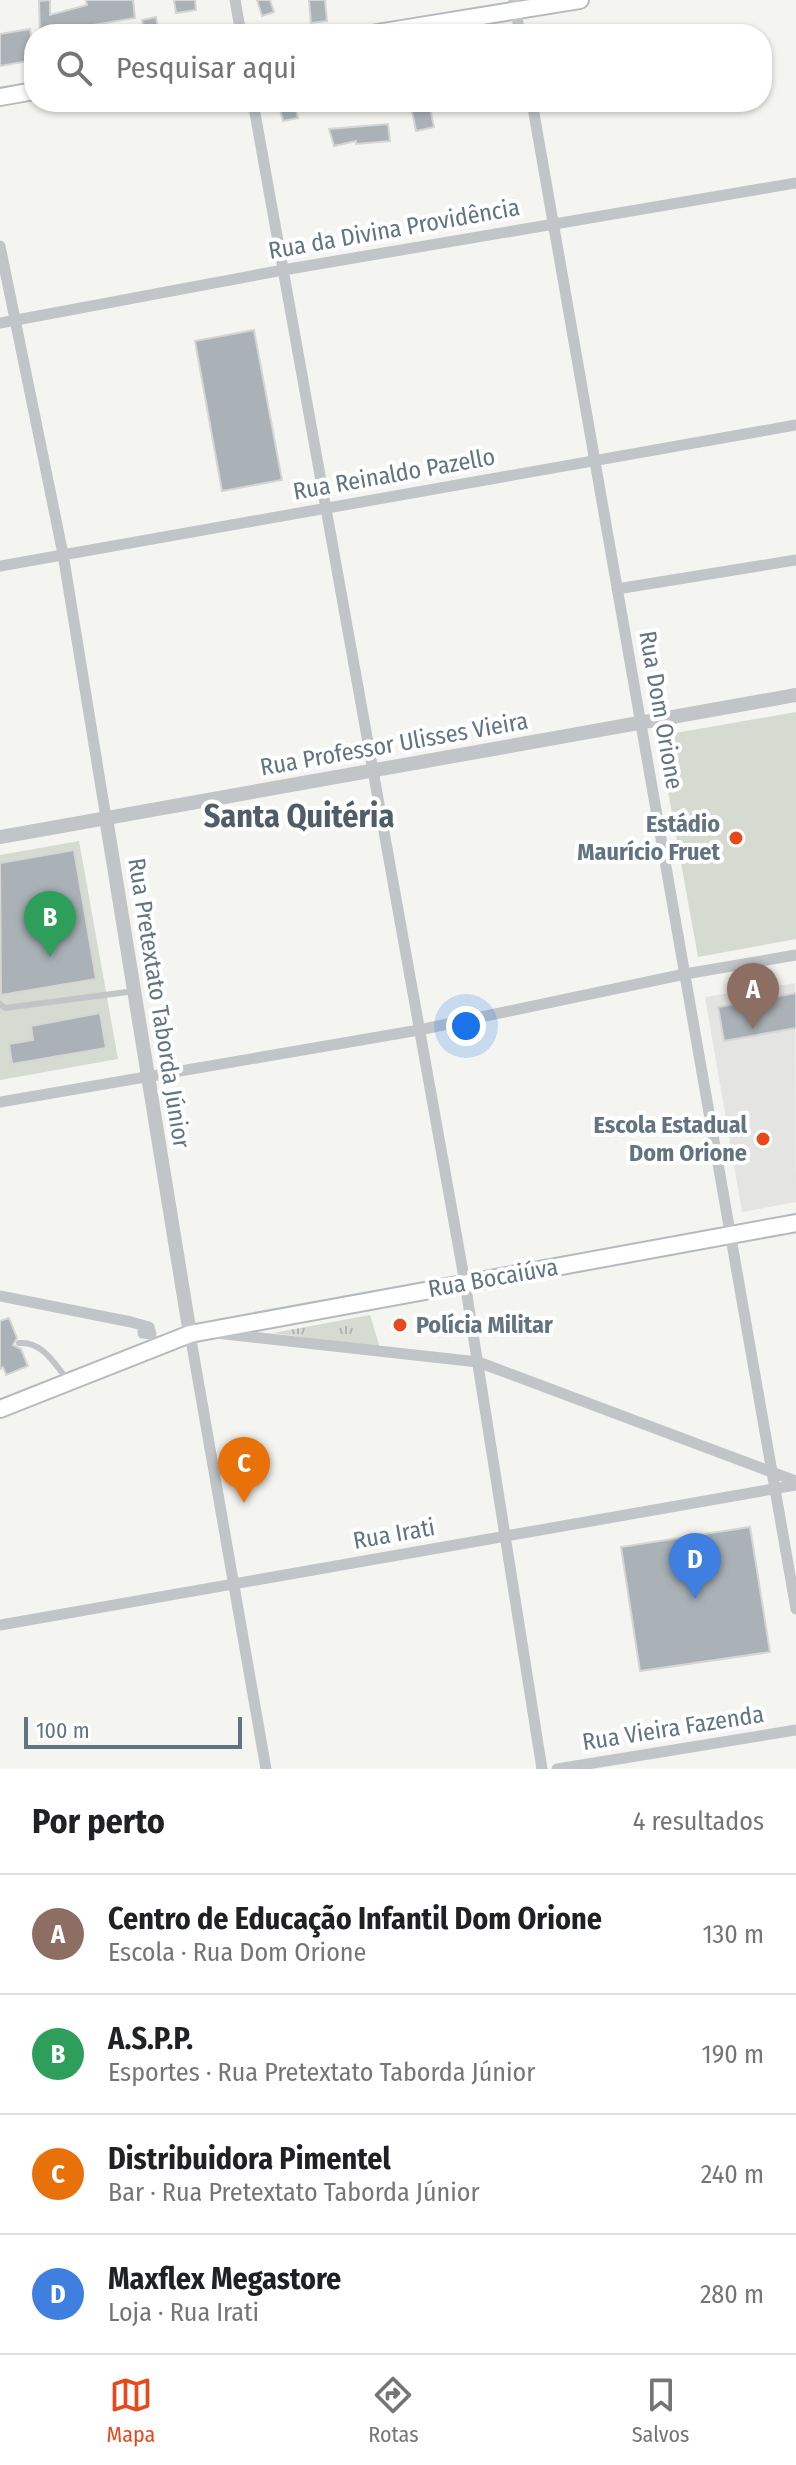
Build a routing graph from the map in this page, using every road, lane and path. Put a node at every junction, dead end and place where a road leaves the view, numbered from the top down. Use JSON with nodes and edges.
{"nodes":[{"id":1,"x":235,"y":0,"type":"edge"},
{"id":2,"x":580,"y":0,"type":"edge"},
{"id":3,"x":515,"y":6,"type":"edge"},
{"id":4,"x":239,"y":24,"type":"edge"},
{"id":5,"x":422,"y":24,"type":"edge"},
{"id":6,"x":24,"y":93,"type":"edge"},
{"id":7,"x":0,"y":97,"type":"edge"},
{"id":8,"x":255,"y":112,"type":"edge"},
{"id":9,"x":534,"y":112,"type":"edge"},
{"id":10,"x":796,"y":183,"type":"edge"},
{"id":11,"x":554,"y":224,"type":"junction"},
{"id":12,"x":0,"y":246,"type":"edge"},
{"id":13,"x":283,"y":270,"type":"junction"},
{"id":14,"x":15,"y":321,"type":"junction"},
{"id":15,"x":0,"y":323,"type":"edge"},
{"id":16,"x":796,"y":425,"type":"edge"},
{"id":17,"x":595,"y":461,"type":"junction"},
{"id":18,"x":326,"y":508,"type":"junction"},
{"id":19,"x":63,"y":554,"type":"junction"},
{"id":20,"x":796,"y":560,"type":"edge"},
{"id":21,"x":0,"y":566,"type":"edge"},
{"id":22,"x":617,"y":589,"type":"junction"},
{"id":23,"x":796,"y":695,"type":"edge"},
{"id":24,"x":641,"y":722,"type":"junction"},
{"id":25,"x":372,"y":770,"type":"junction"},
{"id":26,"x":106,"y":818,"type":"junction"},
{"id":27,"x":0,"y":837,"type":"edge"},
{"id":28,"x":796,"y":955,"type":"edge"},
{"id":29,"x":685,"y":974,"type":"junction"},
{"id":30,"x":135,"y":991,"type":"junction"},
{"id":31,"x":0,"y":1004,"type":"edge"},
{"id":32,"x":419,"y":1030,"type":"junction"},
{"id":33,"x":149,"y":1077,"type":"junction"},
{"id":34,"x":0,"y":1102,"type":"edge"},
{"id":35,"x":796,"y":1223,"type":"edge"},
{"id":36,"x":731,"y":1235,"type":"junction"},
{"id":37,"x":465,"y":1283,"type":"junction"},
{"id":38,"x":0,"y":1296,"type":"edge"},
{"id":39,"x":143,"y":1327,"type":"dead end"},
{"id":40,"x":196,"y":1333,"type":"junction"},
{"id":41,"x":19,"y":1343,"type":"dead end"},
{"id":42,"x":478,"y":1362,"type":"junction"},
{"id":43,"x":69,"y":1382,"type":"junction"},
{"id":44,"x":0,"y":1409,"type":"edge"},
{"id":45,"x":772,"y":1472,"type":"junction"},
{"id":46,"x":796,"y":1483,"type":"edge"},
{"id":47,"x":775,"y":1489,"type":"junction"},
{"id":48,"x":506,"y":1536,"type":"junction"},
{"id":49,"x":235,"y":1584,"type":"junction"},
{"id":50,"x":796,"y":1609,"type":"edge"},
{"id":51,"x":0,"y":1625,"type":"edge"},
{"id":52,"x":796,"y":1730,"type":"edge"},
{"id":53,"x":266,"y":1769,"type":"edge"},
{"id":54,"x":542,"y":1769,"type":"edge"},
{"id":55,"x":557,"y":1769,"type":"edge"}],
"edges":[{"from":1,"to":4,"type":"street"},
{"from":2,"to":3,"type":"main road"},
{"from":3,"to":5,"type":"main road"},
{"from":6,"to":7,"type":"main road"},
{"from":8,"to":13,"type":"street"},
{"from":9,"to":11,"type":"street","name":"Rua Dom Orione"},
{"from":10,"to":11,"type":"street","name":"Rua da Divina Providência"},
{"from":11,"to":13,"type":"street","name":"Rua da Divina Providência"},
{"from":11,"to":17,"type":"street","name":"Rua Dom Orione"},
{"from":12,"to":14,"type":"street","name":"Rua Pretextato Taborda Júnior"},
{"from":13,"to":14,"type":"street","name":"Rua da Divina Providência"},
{"from":13,"to":18,"type":"street"},
{"from":14,"to":15,"type":"street","name":"Rua da Divina Providência"},
{"from":14,"to":19,"type":"street","name":"Rua Pretextato Taborda Júnior"},
{"from":16,"to":17,"type":"street","name":"Rua Reinaldo Pazello"},
{"from":17,"to":18,"type":"street","name":"Rua Reinaldo Pazello"},
{"from":17,"to":22,"type":"street","name":"Rua Dom Orione"},
{"from":18,"to":19,"type":"street","name":"Rua Reinaldo Pazello"},
{"from":18,"to":25,"type":"street"},
{"from":19,"to":21,"type":"street","name":"Rua Reinaldo Pazello"},
{"from":19,"to":26,"type":"street","name":"Rua Pretextato Taborda Júnior"},
{"from":20,"to":22,"type":"street"},
{"from":22,"to":24,"type":"street","name":"Rua Dom Orione"},
{"from":23,"to":24,"type":"street","name":"Rua Professor Ulisses Vieira"},
{"from":24,"to":25,"type":"street","name":"Rua Professor Ulisses Vieira"},
{"from":24,"to":29,"type":"street","name":"Rua Dom Orione"},
{"from":25,"to":26,"type":"street","name":"Rua Professor Ulisses Vieira"},
{"from":25,"to":32,"type":"street"},
{"from":26,"to":27,"type":"street","name":"Rua Professor Ulisses Vieira"},
{"from":26,"to":30,"type":"street","name":"Rua Pretextato Taborda Júnior"},
{"from":28,"to":29,"type":"street"},
{"from":29,"to":32,"type":"street"},
{"from":29,"to":36,"type":"street","name":"Rua Dom Orione"},
{"from":30,"to":31,"type":"lane"},
{"from":30,"to":33,"type":"street","name":"Rua Pretextato Taborda Júnior"},
{"from":32,"to":33,"type":"street"},
{"from":32,"to":37,"type":"street"},
{"from":33,"to":34,"type":"street"},
{"from":33,"to":40,"type":"street","name":"Rua Pretextato Taborda Júnior"},
{"from":35,"to":36,"type":"main road","name":"Rua Bocaiúva"},
{"from":36,"to":37,"type":"main road","name":"Rua Bocaiúva"},
{"from":36,"to":45,"type":"street","name":"Rua Dom Orione"},
{"from":37,"to":40,"type":"main road","name":"Rua Bocaiúva"},
{"from":37,"to":42,"type":"street"},
{"from":38,"to":39,"type":"street"},
{"from":40,"to":42,"type":"street"},
{"from":40,"to":43,"type":"main road","name":"Rua Bocaiúva"},
{"from":40,"to":49,"type":"street","name":"Rua Pretextato Taborda Júnior"},
{"from":41,"to":43,"type":"lane"},
{"from":42,"to":45,"type":"street"},
{"from":42,"to":48,"type":"street"},
{"from":43,"to":44,"type":"main road","name":"Rua Bocaiúva"},
{"from":45,"to":46,"type":"street"},
{"from":45,"to":47,"type":"street","name":"Rua Dom Orione"},
{"from":46,"to":47,"type":"street","name":"Rua Irati"},
{"from":47,"to":48,"type":"street","name":"Rua Irati"},
{"from":47,"to":50,"type":"street","name":"Rua Dom Orione"},
{"from":48,"to":49,"type":"street","name":"Rua Irati"},
{"from":48,"to":54,"type":"street"},
{"from":49,"to":51,"type":"street","name":"Rua Irati"},
{"from":49,"to":53,"type":"street","name":"Rua Pretextato Taborda Júnior"},
{"from":52,"to":55,"type":"street","name":"Rua Vieira Fazenda"}]}
